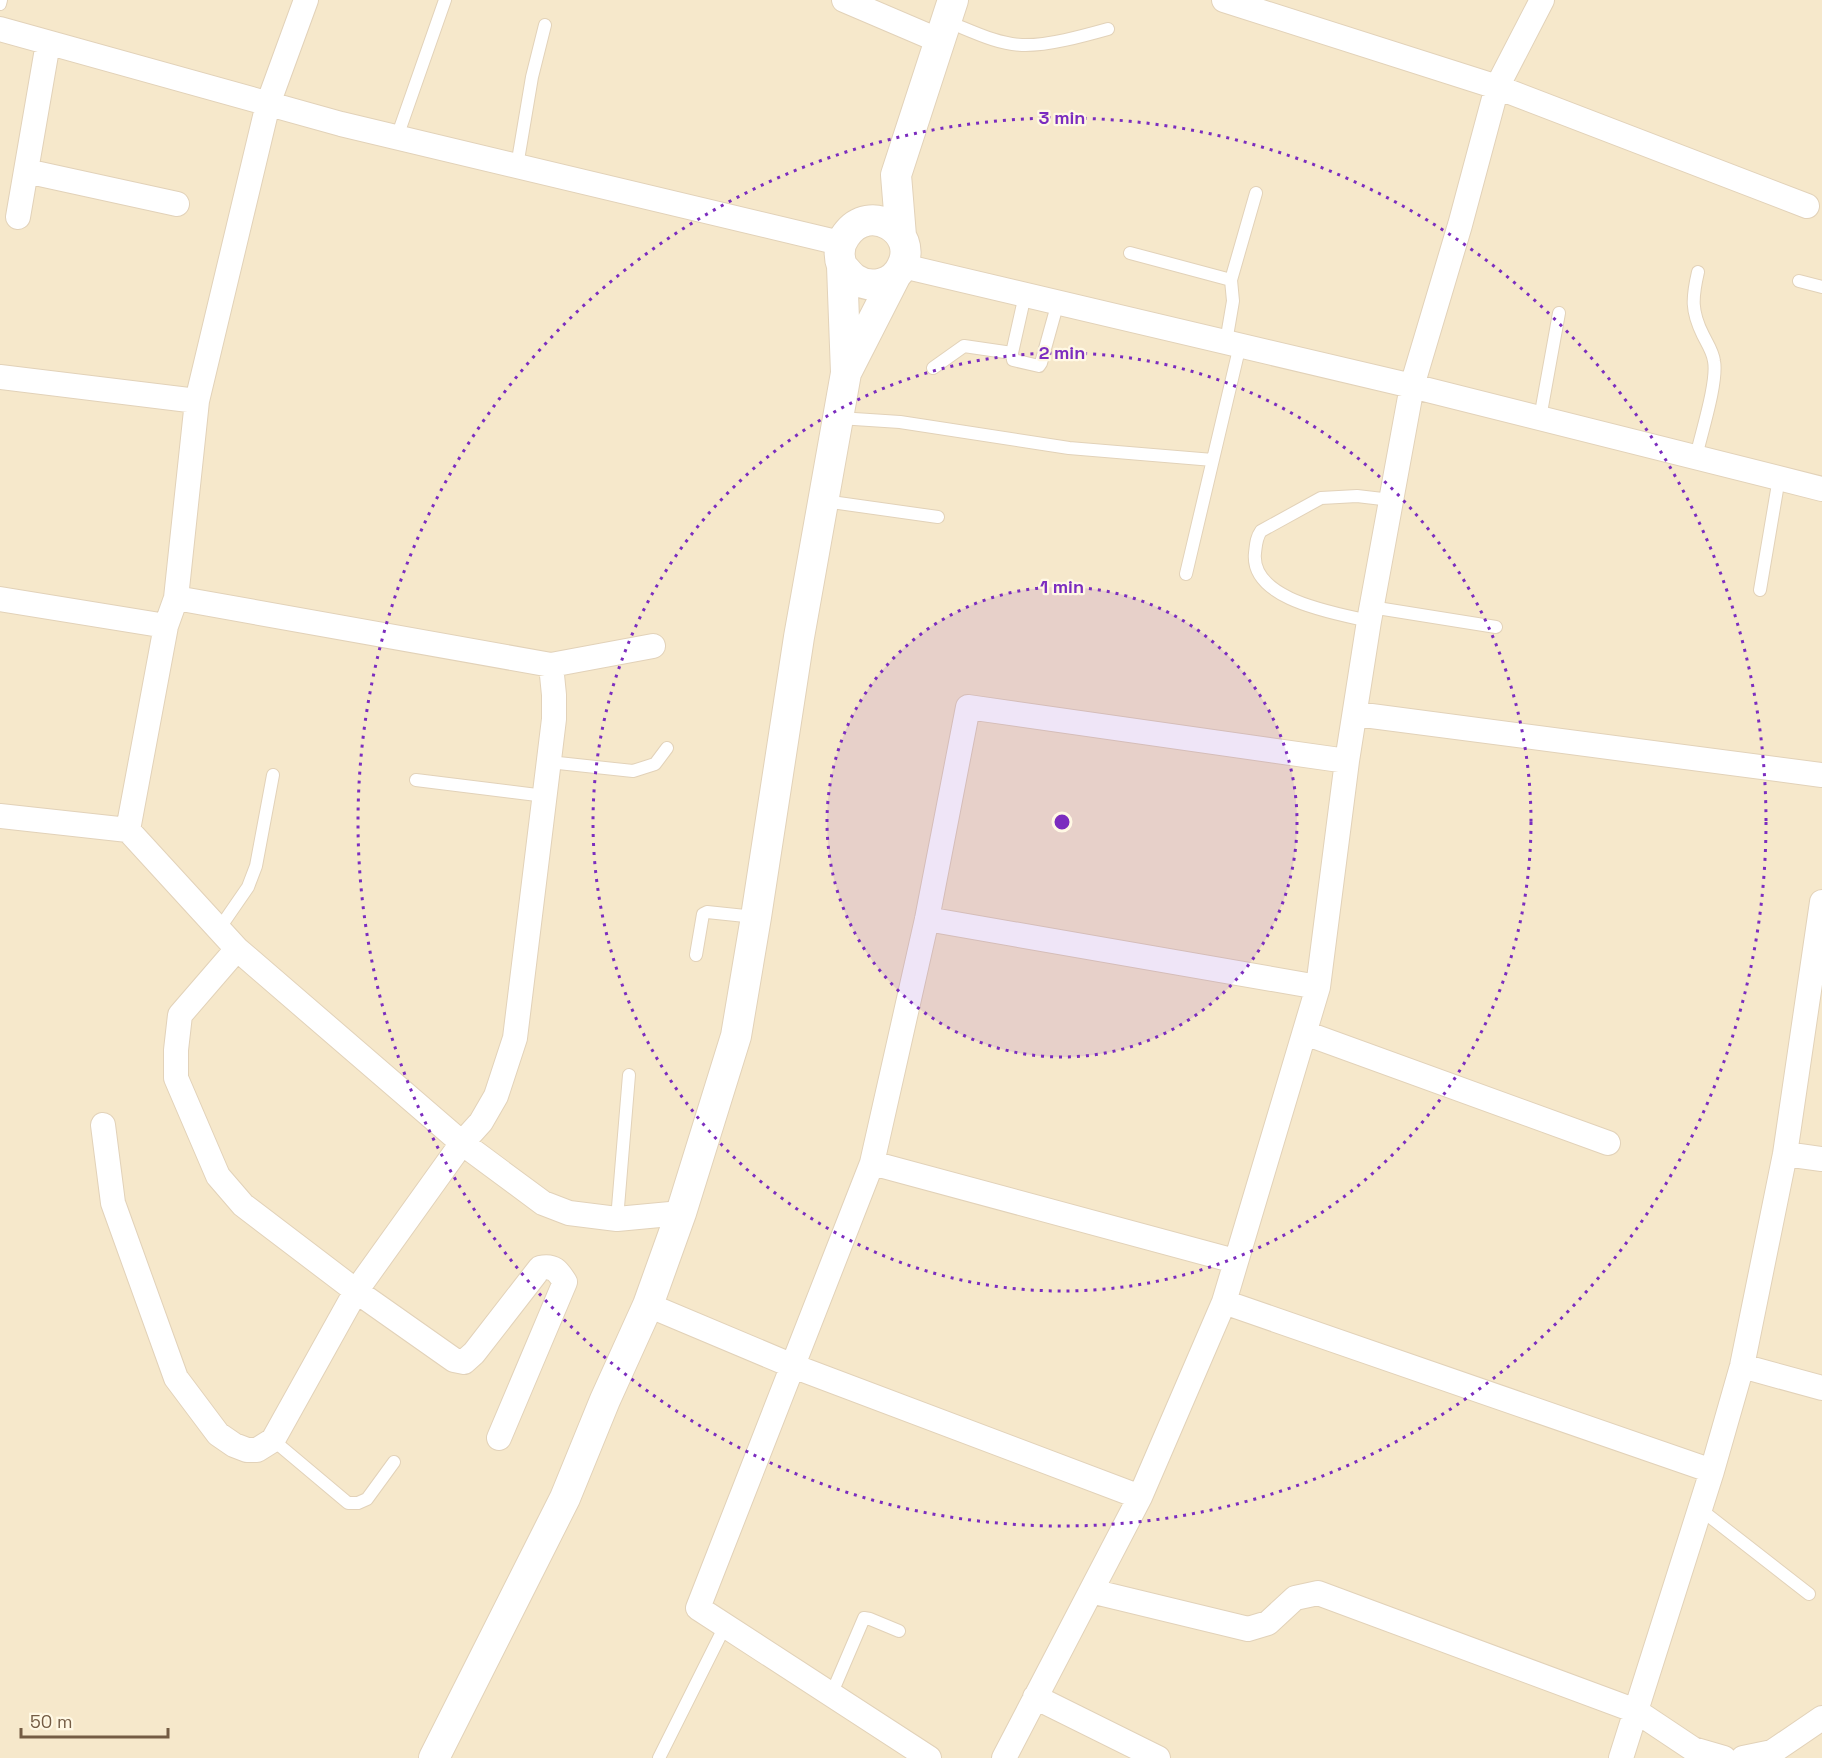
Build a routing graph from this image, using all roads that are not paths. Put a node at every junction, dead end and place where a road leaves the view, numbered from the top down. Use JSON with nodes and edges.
{"nodes":[{"id":1,"x":306,"y":0,"type":"edge"},
{"id":2,"x":445,"y":0,"type":"edge"},
{"id":3,"x":844,"y":0,"type":"edge"},
{"id":4,"x":1224,"y":0,"type":"edge"},
{"id":5,"x":1542,"y":0,"type":"edge"},
{"id":6,"x":946,"y":21,"type":"edge"},
{"id":7,"x":545,"y":25,"type":"dead end"},
{"id":8,"x":0,"y":29,"type":"edge"},
{"id":9,"x":1108,"y":29,"type":"dead end"},
{"id":10,"x":48,"y":43,"type":"junction"},
{"id":11,"x":1497,"y":87,"type":"junction"},
{"id":12,"x":268,"y":104,"type":"junction"},
{"id":13,"x":397,"y":137,"type":"junction"},
{"id":14,"x":517,"y":166,"type":"junction"},
{"id":15,"x":26,"y":171,"type":"junction"},
{"id":16,"x":897,"y":175,"type":"junction"},
{"id":17,"x":1256,"y":192,"type":"dead end"},
{"id":18,"x":177,"y":204,"type":"dead end"},
{"id":19,"x":1807,"y":206,"type":"dead end"},
{"id":20,"x":18,"y":217,"type":"dead end"},
{"id":21,"x":901,"y":236,"type":"junction"},
{"id":22,"x":845,"y":244,"type":"junction"},
{"id":23,"x":1130,"y":253,"type":"dead end"},
{"id":24,"x":900,"y":271,"type":"junction"},
{"id":25,"x":1698,"y":272,"type":"dead end"},
{"id":26,"x":1231,"y":280,"type":"junction"},
{"id":27,"x":1799,"y":282,"type":"dead end"},
{"id":28,"x":1822,"y":287,"type":"edge"},
{"id":29,"x":1024,"y":295,"type":"junction"},
{"id":30,"x":1058,"y":302,"type":"junction"},
{"id":31,"x":1558,"y":313,"type":"dead end"},
{"id":32,"x":1233,"y":344,"type":"junction"},
{"id":33,"x":1012,"y":353,"type":"junction"},
{"id":34,"x":933,"y":368,"type":"dead end"},
{"id":35,"x":846,"y":373,"type":"junction"},
{"id":36,"x":0,"y":377,"type":"edge"},
{"id":37,"x":1412,"y":386,"type":"junction"},
{"id":38,"x":197,"y":401,"type":"junction"},
{"id":39,"x":838,"y":418,"type":"junction"},
{"id":40,"x":1540,"y":418,"type":"junction"},
{"id":41,"x":1696,"y":457,"type":"junction"},
{"id":42,"x":1213,"y":460,"type":"junction"},
{"id":43,"x":1779,"y":478,"type":"junction"},
{"id":44,"x":1822,"y":489,"type":"edge"},
{"id":45,"x":1391,"y":500,"type":"junction"},
{"id":46,"x":823,"y":501,"type":"junction"},
{"id":47,"x":938,"y":517,"type":"dead end"},
{"id":48,"x":1186,"y":574,"type":"dead end"},
{"id":49,"x":1760,"y":590,"type":"dead end"},
{"id":50,"x":0,"y":598,"type":"edge"},
{"id":51,"x":176,"y":598,"type":"junction"},
{"id":52,"x":1370,"y":614,"type":"junction"},
{"id":53,"x":166,"y":626,"type":"junction"},
{"id":54,"x":1496,"y":627,"type":"dead end"},
{"id":55,"x":653,"y":646,"type":"dead end"},
{"id":56,"x":551,"y":665,"type":"junction"},
{"id":57,"x":1356,"y":714,"type":"junction"},
{"id":58,"x":667,"y":748,"type":"dead end"},
{"id":59,"x":1347,"y":761,"type":"junction"},
{"id":60,"x":549,"y":762,"type":"junction"},
{"id":61,"x":273,"y":775,"type":"dead end"},
{"id":62,"x":1822,"y":775,"type":"edge"},
{"id":63,"x":416,"y":780,"type":"dead end"},
{"id":64,"x":545,"y":796,"type":"junction"},
{"id":65,"x":0,"y":816,"type":"edge"},
{"id":66,"x":128,"y":830,"type":"junction"},
{"id":67,"x":1822,"y":902,"type":"edge"},
{"id":68,"x":756,"y":917,"type":"junction"},
{"id":69,"x":927,"y":919,"type":"junction"},
{"id":70,"x":219,"y":929,"type":"junction"},
{"id":71,"x":237,"y":949,"type":"junction"},
{"id":72,"x":1818,"y":952,"type":"edge"},
{"id":73,"x":696,"y":955,"type":"dead end"},
{"id":74,"x":1318,"y":987,"type":"junction"},
{"id":75,"x":1305,"y":1033,"type":"junction"},
{"id":76,"x":629,"y":1075,"type":"dead end"},
{"id":77,"x":103,"y":1125,"type":"dead end"},
{"id":78,"x":462,"y":1143,"type":"junction"},
{"id":79,"x":1608,"y":1143,"type":"dead end"},
{"id":80,"x":1785,"y":1154,"type":"junction"},
{"id":81,"x":1822,"y":1159,"type":"edge"},
{"id":82,"x":872,"y":1163,"type":"junction"},
{"id":83,"x":681,"y":1213,"type":"junction"},
{"id":84,"x":617,"y":1218,"type":"junction"},
{"id":85,"x":1235,"y":1261,"type":"junction"},
{"id":86,"x":356,"y":1290,"type":"junction"},
{"id":87,"x":1224,"y":1302,"type":"junction"},
{"id":88,"x":648,"y":1305,"type":"junction"},
{"id":89,"x":793,"y":1366,"type":"junction"},
{"id":90,"x":1742,"y":1366,"type":"junction"},
{"id":91,"x":1822,"y":1388,"type":"edge"},
{"id":92,"x":500,"y":1438,"type":"dead end"},
{"id":93,"x":273,"y":1440,"type":"junction"},
{"id":94,"x":393,"y":1462,"type":"dead end"},
{"id":95,"x":1712,"y":1471,"type":"junction"},
{"id":96,"x":1140,"y":1497,"type":"junction"},
{"id":97,"x":1700,"y":1509,"type":"junction"},
{"id":98,"x":1091,"y":1591,"type":"junction"},
{"id":99,"x":1809,"y":1594,"type":"dead end"},
{"id":100,"x":725,"y":1626,"type":"junction"},
{"id":101,"x":899,"y":1631,"type":"dead end"},
{"id":102,"x":831,"y":1695,"type":"junction"},
{"id":103,"x":1035,"y":1697,"type":"junction"},
{"id":104,"x":1636,"y":1711,"type":"junction"},
{"id":105,"x":1822,"y":1718,"type":"edge"},
{"id":106,"x":1693,"y":1754,"type":"edge"},
{"id":107,"x":434,"y":1758,"type":"edge"},
{"id":108,"x":659,"y":1758,"type":"edge"},
{"id":109,"x":929,"y":1758,"type":"edge"},
{"id":110,"x":1004,"y":1758,"type":"edge"},
{"id":111,"x":1158,"y":1758,"type":"edge"},
{"id":112,"x":1621,"y":1758,"type":"edge"},
{"id":113,"x":1724,"y":1758,"type":"edge"},
{"id":114,"x":1743,"y":1758,"type":"edge"}],
"edges":[{"from":1,"to":12,"type":"street"},
{"from":2,"to":13,"type":"lane"},
{"from":3,"to":6,"type":"street"},
{"from":4,"to":11,"type":"street"},
{"from":5,"to":11,"type":"street"},
{"from":6,"to":9,"type":"lane"},
{"from":6,"to":16,"type":"street"},
{"from":7,"to":14,"type":"lane"},
{"from":8,"to":10,"type":"street"},
{"from":10,"to":12,"type":"street"},
{"from":10,"to":15,"type":"street"},
{"from":11,"to":19,"type":"street"},
{"from":11,"to":37,"type":"street"},
{"from":12,"to":13,"type":"street"},
{"from":12,"to":38,"type":"street"},
{"from":13,"to":14,"type":"street"},
{"from":14,"to":22,"type":"street"},
{"from":15,"to":18,"type":"street"},
{"from":15,"to":20,"type":"street"},
{"from":16,"to":21,"type":"street"},
{"from":16,"to":22,"type":"street"},
{"from":17,"to":26,"type":"lane"},
{"from":21,"to":22,"type":"street"},
{"from":21,"to":24,"type":"street"},
{"from":22,"to":24,"type":"street"},
{"from":22,"to":35,"type":"street"},
{"from":23,"to":26,"type":"lane"},
{"from":24,"to":29,"type":"street"},
{"from":24,"to":35,"type":"street"},
{"from":25,"to":41,"type":"lane"},
{"from":26,"to":32,"type":"lane"},
{"from":27,"to":28,"type":"lane"},
{"from":29,"to":30,"type":"street"},
{"from":29,"to":33,"type":"lane"},
{"from":30,"to":32,"type":"street"},
{"from":30,"to":33,"type":"lane"},
{"from":31,"to":40,"type":"lane"},
{"from":32,"to":37,"type":"street"},
{"from":32,"to":42,"type":"lane"},
{"from":33,"to":34,"type":"lane"},
{"from":35,"to":39,"type":"street"},
{"from":36,"to":38,"type":"street"},
{"from":37,"to":40,"type":"street"},
{"from":37,"to":45,"type":"street"},
{"from":38,"to":51,"type":"street"},
{"from":39,"to":42,"type":"lane"},
{"from":39,"to":46,"type":"street"},
{"from":40,"to":41,"type":"street"},
{"from":41,"to":43,"type":"street"},
{"from":42,"to":48,"type":"lane"},
{"from":43,"to":44,"type":"street"},
{"from":43,"to":49,"type":"lane"},
{"from":45,"to":52,"type":"street"},
{"from":45,"to":52,"type":"lane"},
{"from":46,"to":47,"type":"lane"},
{"from":46,"to":68,"type":"street"},
{"from":50,"to":53,"type":"street"},
{"from":51,"to":53,"type":"street"},
{"from":51,"to":56,"type":"street"},
{"from":52,"to":54,"type":"lane"},
{"from":52,"to":57,"type":"street"},
{"from":53,"to":66,"type":"street"},
{"from":55,"to":56,"type":"street"},
{"from":56,"to":60,"type":"street"},
{"from":57,"to":59,"type":"street"},
{"from":57,"to":62,"type":"street"},
{"from":58,"to":60,"type":"lane"},
{"from":59,"to":69,"type":"street"},
{"from":59,"to":74,"type":"street"},
{"from":60,"to":64,"type":"street"},
{"from":61,"to":70,"type":"lane"},
{"from":63,"to":64,"type":"lane"},
{"from":64,"to":78,"type":"street"},
{"from":65,"to":66,"type":"street"},
{"from":66,"to":70,"type":"street"},
{"from":67,"to":72,"type":"street"},
{"from":68,"to":73,"type":"lane"},
{"from":68,"to":83,"type":"street"},
{"from":69,"to":74,"type":"street"},
{"from":69,"to":82,"type":"street"},
{"from":70,"to":71,"type":"street"},
{"from":71,"to":78,"type":"street"},
{"from":71,"to":86,"type":"street"},
{"from":72,"to":80,"type":"street"},
{"from":74,"to":75,"type":"street"},
{"from":75,"to":79,"type":"street"},
{"from":75,"to":85,"type":"street"},
{"from":76,"to":84,"type":"lane"},
{"from":77,"to":93,"type":"street"},
{"from":78,"to":84,"type":"street"},
{"from":78,"to":86,"type":"street"},
{"from":80,"to":81,"type":"street"},
{"from":80,"to":90,"type":"street"},
{"from":82,"to":85,"type":"street"},
{"from":82,"to":89,"type":"street"},
{"from":83,"to":84,"type":"street"},
{"from":83,"to":88,"type":"street"},
{"from":85,"to":87,"type":"street"},
{"from":86,"to":92,"type":"street"},
{"from":86,"to":93,"type":"street"},
{"from":87,"to":95,"type":"street"},
{"from":87,"to":96,"type":"street"},
{"from":88,"to":89,"type":"street"},
{"from":88,"to":107,"type":"street"},
{"from":89,"to":96,"type":"street"},
{"from":89,"to":100,"type":"street"},
{"from":90,"to":91,"type":"street"},
{"from":90,"to":95,"type":"street"},
{"from":93,"to":94,"type":"lane"},
{"from":95,"to":97,"type":"street"},
{"from":96,"to":98,"type":"street"},
{"from":97,"to":99,"type":"lane"},
{"from":97,"to":104,"type":"street"},
{"from":98,"to":103,"type":"street"},
{"from":98,"to":104,"type":"street"},
{"from":100,"to":102,"type":"street"},
{"from":100,"to":108,"type":"lane"},
{"from":101,"to":102,"type":"lane"},
{"from":102,"to":109,"type":"street"},
{"from":103,"to":110,"type":"street"},
{"from":103,"to":111,"type":"street"},
{"from":104,"to":106,"type":"street"},
{"from":104,"to":112,"type":"street"},
{"from":105,"to":114,"type":"street"},
{"from":106,"to":113,"type":"street"}]}
